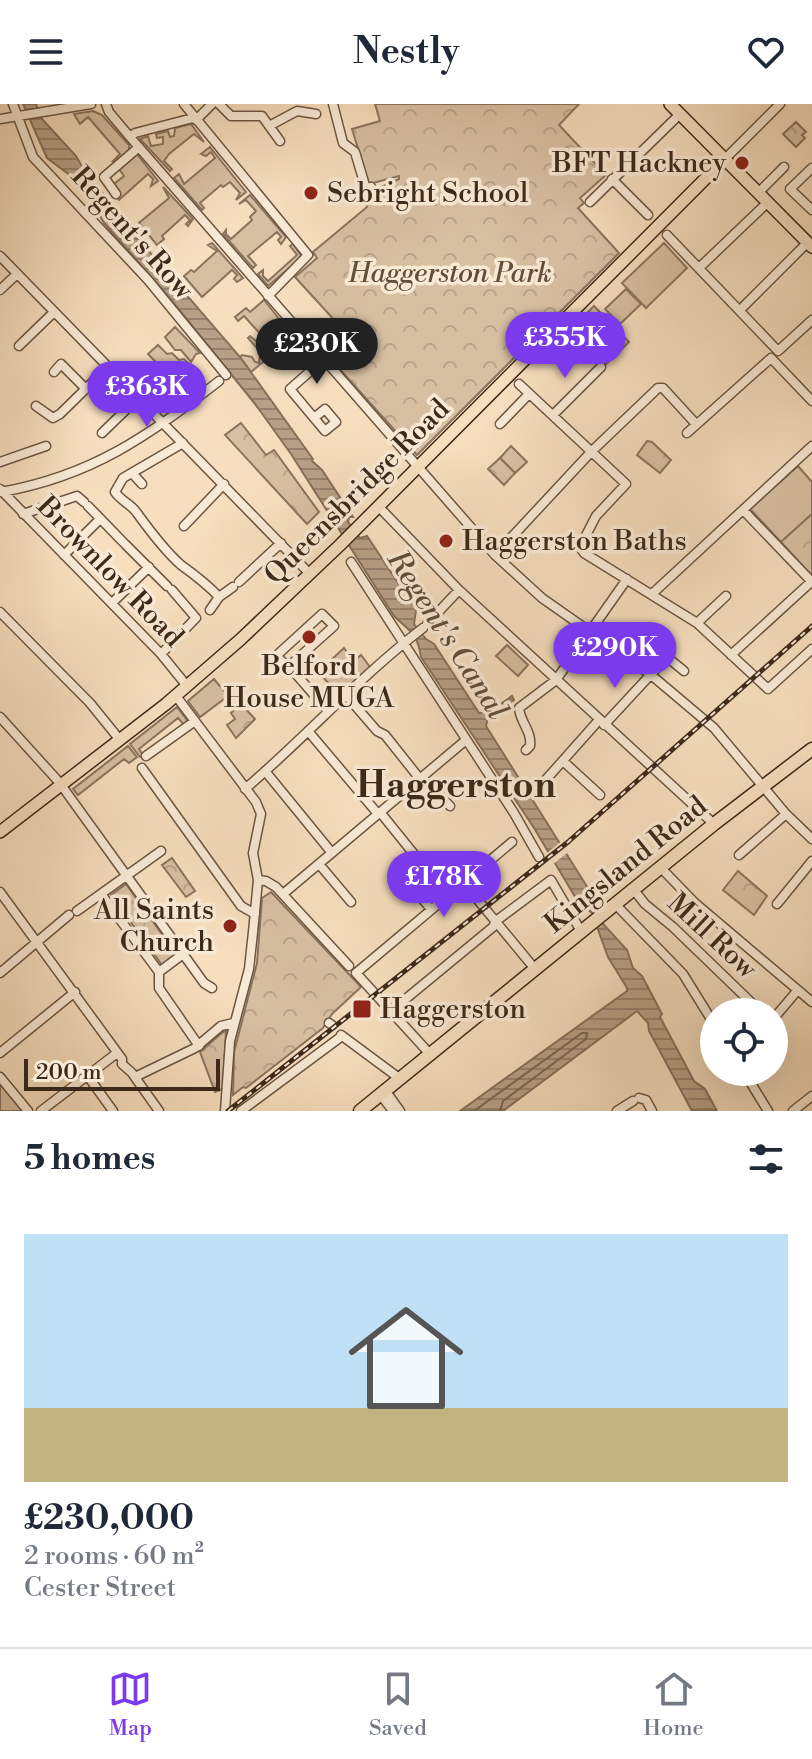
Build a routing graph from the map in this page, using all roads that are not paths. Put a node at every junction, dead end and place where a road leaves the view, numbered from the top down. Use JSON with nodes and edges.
{"nodes":[{"id":1,"x":13,"y":104,"type":"edge"},
{"id":2,"x":91,"y":104,"type":"edge"},
{"id":3,"x":106,"y":104,"type":"edge"},
{"id":4,"x":184,"y":104,"type":"edge"},
{"id":5,"x":212,"y":104,"type":"edge"},
{"id":6,"x":219,"y":104,"type":"edge"},
{"id":7,"x":333,"y":104,"type":"edge"},
{"id":8,"x":670,"y":104,"type":"edge"},
{"id":9,"x":780,"y":104,"type":"edge"},
{"id":10,"x":66,"y":106,"type":"edge"},
{"id":11,"x":21,"y":114,"type":"junction"},
{"id":12,"x":316,"y":114,"type":"dead end"},
{"id":13,"x":680,"y":114,"type":"junction"},
{"id":14,"x":0,"y":119,"type":"edge"},
{"id":15,"x":195,"y":119,"type":"junction"},
{"id":16,"x":271,"y":125,"type":"junction"},
{"id":17,"x":130,"y":137,"type":"junction"},
{"id":18,"x":280,"y":141,"type":"dead end"},
{"id":19,"x":139,"y":147,"type":"junction"},
{"id":20,"x":724,"y":160,"type":"junction"},
{"id":21,"x":784,"y":167,"type":"dead end"},
{"id":22,"x":812,"y":168,"type":"edge"},
{"id":23,"x":805,"y":175,"type":"junction"},
{"id":24,"x":612,"y":179,"type":"junction"},
{"id":25,"x":812,"y":183,"type":"edge"},
{"id":26,"x":371,"y":187,"type":"dead end"},
{"id":27,"x":758,"y":193,"type":"junction"},
{"id":28,"x":116,"y":194,"type":"dead end"},
{"id":29,"x":590,"y":202,"type":"dead end"},
{"id":30,"x":767,"y":203,"type":"junction"},
{"id":31,"x":812,"y":210,"type":"edge"},
{"id":32,"x":648,"y":215,"type":"dead end"},
{"id":33,"x":667,"y":235,"type":"dead end"},
{"id":34,"x":810,"y":245,"type":"edge"},
{"id":35,"x":0,"y":256,"type":"edge"},
{"id":36,"x":699,"y":268,"type":"junction"},
{"id":37,"x":17,"y":274,"type":"junction"},
{"id":38,"x":0,"y":290,"type":"edge"},
{"id":39,"x":268,"y":296,"type":"junction"},
{"id":40,"x":740,"y":310,"type":"junction"},
{"id":41,"x":54,"y":312,"type":"junction"},
{"id":42,"x":812,"y":320,"type":"edge"},
{"id":43,"x":19,"y":346,"type":"dead end"},
{"id":44,"x":775,"y":354,"type":"junction"},
{"id":45,"x":324,"y":359,"type":"junction"},
{"id":46,"x":108,"y":367,"type":"junction"},
{"id":47,"x":601,"y":367,"type":"dead end"},
{"id":48,"x":54,"y":372,"type":"dead end"},
{"id":49,"x":519,"y":384,"type":"dead end"},
{"id":50,"x":86,"y":389,"type":"junction"},
{"id":51,"x":529,"y":394,"type":"junction"},
{"id":52,"x":138,"y":398,"type":"junction"},
{"id":53,"x":812,"y":401,"type":"edge"},
{"id":54,"x":36,"y":406,"type":"dead end"},
{"id":55,"x":553,"y":415,"type":"junction"},
{"id":56,"x":314,"y":418,"type":"dead end"},
{"id":57,"x":164,"y":423,"type":"junction"},
{"id":58,"x":500,"y":424,"type":"dead end"},
{"id":59,"x":696,"y":424,"type":"junction"},
{"id":60,"x":102,"y":433,"type":"dead end"},
{"id":61,"x":687,"y":433,"type":"dead end"},
{"id":62,"x":183,"y":443,"type":"junction"},
{"id":63,"x":46,"y":446,"type":"dead end"},
{"id":64,"x":812,"y":446,"type":"edge"},
{"id":65,"x":592,"y":451,"type":"junction"},
{"id":66,"x":0,"y":462,"type":"edge"},
{"id":67,"x":419,"y":467,"type":"junction"},
{"id":68,"x":127,"y":475,"type":"junction"},
{"id":69,"x":142,"y":484,"type":"dead end"},
{"id":70,"x":224,"y":484,"type":"junction"},
{"id":71,"x":1,"y":491,"type":"edge"},
{"id":72,"x":374,"y":509,"type":"junction"},
{"id":73,"x":743,"y":510,"type":"junction"},
{"id":74,"x":23,"y":514,"type":"junction"},
{"id":75,"x":100,"y":519,"type":"junction"},
{"id":76,"x":184,"y":526,"type":"dead end"},
{"id":77,"x":281,"y":543,"type":"junction"},
{"id":78,"x":64,"y":555,"type":"junction"},
{"id":79,"x":495,"y":555,"type":"junction"},
{"id":80,"x":351,"y":562,"type":"dead end"},
{"id":81,"x":149,"y":567,"type":"junction"},
{"id":82,"x":310,"y":574,"type":"junction"},
{"id":83,"x":627,"y":579,"type":"junction"},
{"id":84,"x":812,"y":582,"type":"edge"},
{"id":85,"x":459,"y":590,"type":"junction"},
{"id":86,"x":652,"y":594,"type":"junction"},
{"id":87,"x":726,"y":596,"type":"dead end"},
{"id":88,"x":219,"y":597,"type":"junction"},
{"id":89,"x":112,"y":603,"type":"junction"},
{"id":90,"x":210,"y":610,"type":"dead end"},
{"id":91,"x":0,"y":612,"type":"edge"},
{"id":92,"x":697,"y":623,"type":"junction"},
{"id":93,"x":591,"y":632,"type":"junction"},
{"id":94,"x":404,"y":644,"type":"junction"},
{"id":95,"x":812,"y":649,"type":"edge"},
{"id":96,"x":161,"y":654,"type":"junction"},
{"id":97,"x":731,"y":655,"type":"junction"},
{"id":98,"x":287,"y":668,"type":"junction"},
{"id":99,"x":684,"y":671,"type":"dead end"},
{"id":100,"x":650,"y":674,"type":"junction"},
{"id":101,"x":556,"y":680,"type":"junction"},
{"id":102,"x":187,"y":686,"type":"junction"},
{"id":103,"x":345,"y":694,"type":"junction"},
{"id":104,"x":176,"y":696,"type":"junction"},
{"id":105,"x":327,"y":710,"type":"junction"},
{"id":106,"x":0,"y":717,"type":"edge"},
{"id":107,"x":195,"y":721,"type":"junction"},
{"id":108,"x":602,"y":722,"type":"junction"},
{"id":109,"x":308,"y":731,"type":"junction"},
{"id":110,"x":120,"y":740,"type":"junction"},
{"id":111,"x":466,"y":740,"type":"junction"},
{"id":112,"x":812,"y":749,"type":"edge"},
{"id":113,"x":526,"y":750,"type":"dead end"},
{"id":114,"x":146,"y":756,"type":"dead end"},
{"id":115,"x":563,"y":761,"type":"junction"},
{"id":116,"x":142,"y":768,"type":"dead end"},
{"id":117,"x":265,"y":771,"type":"junction"},
{"id":118,"x":421,"y":778,"type":"junction"},
{"id":119,"x":61,"y":785,"type":"junction"},
{"id":120,"x":763,"y":786,"type":"junction"},
{"id":121,"x":245,"y":789,"type":"junction"},
{"id":122,"x":534,"y":793,"type":"dead end"},
{"id":123,"x":600,"y":795,"type":"dead end"},
{"id":124,"x":450,"y":806,"type":"dead end"},
{"id":125,"x":379,"y":813,"type":"junction"},
{"id":126,"x":786,"y":814,"type":"junction"},
{"id":127,"x":714,"y":824,"type":"junction"},
{"id":128,"x":0,"y":832,"type":"edge"},
{"id":129,"x":517,"y":837,"type":"junction"},
{"id":130,"x":812,"y":839,"type":"edge"},
{"id":131,"x":161,"y":851,"type":"dead end"},
{"id":132,"x":332,"y":853,"type":"junction"},
{"id":133,"x":739,"y":855,"type":"dead end"},
{"id":134,"x":539,"y":857,"type":"dead end"},
{"id":135,"x":812,"y":861,"type":"edge"},
{"id":136,"x":319,"y":864,"type":"junction"},
{"id":137,"x":661,"y":868,"type":"junction"},
{"id":138,"x":127,"y":875,"type":"junction"},
{"id":139,"x":258,"y":880,"type":"junction"},
{"id":140,"x":463,"y":882,"type":"junction"},
{"id":141,"x":634,"y":890,"type":"junction"},
{"id":142,"x":0,"y":892,"type":"edge"},
{"id":143,"x":101,"y":894,"type":"junction"},
{"id":144,"x":283,"y":894,"type":"junction"},
{"id":145,"x":351,"y":902,"type":"dead end"},
{"id":146,"x":777,"y":904,"type":"dead end"},
{"id":147,"x":616,"y":905,"type":"junction"},
{"id":148,"x":431,"y":909,"type":"junction"},
{"id":149,"x":255,"y":914,"type":"junction"},
{"id":150,"x":496,"y":921,"type":"junction"},
{"id":151,"x":586,"y":930,"type":"junction"},
{"id":152,"x":36,"y":941,"type":"junction"},
{"id":153,"x":183,"y":954,"type":"junction"},
{"id":154,"x":535,"y":969,"type":"junction"},
{"id":155,"x":353,"y":970,"type":"junction"},
{"id":156,"x":159,"y":972,"type":"junction"},
{"id":157,"x":0,"y":973,"type":"edge"},
{"id":158,"x":212,"y":988,"type":"dead end"},
{"id":159,"x":797,"y":991,"type":"junction"},
{"id":160,"x":75,"y":992,"type":"junction"},
{"id":161,"x":747,"y":998,"type":"edge"},
{"id":162,"x":700,"y":1001,"type":"edge"},
{"id":163,"x":788,"y":1002,"type":"edge"},
{"id":164,"x":812,"y":1002,"type":"edge"},
{"id":165,"x":391,"y":1011,"type":"junction"},
{"id":166,"x":233,"y":1023,"type":"junction"},
{"id":167,"x":199,"y":1046,"type":"junction"},
{"id":168,"x":0,"y":1053,"type":"edge"},
{"id":169,"x":429,"y":1053,"type":"junction"},
{"id":170,"x":119,"y":1056,"type":"junction"},
{"id":171,"x":133,"y":1074,"type":"junction"},
{"id":172,"x":87,"y":1075,"type":"junction"},
{"id":173,"x":0,"y":1077,"type":"edge"},
{"id":174,"x":399,"y":1078,"type":"junction"},
{"id":175,"x":753,"y":1086,"type":"edge"},
{"id":176,"x":382,"y":1092,"type":"junction"},
{"id":177,"x":812,"y":1096,"type":"edge"},
{"id":178,"x":28,"y":1111,"type":"edge"},
{"id":179,"x":41,"y":1111,"type":"edge"},
{"id":180,"x":113,"y":1111,"type":"edge"},
{"id":181,"x":159,"y":1111,"type":"edge"},
{"id":182,"x":225,"y":1111,"type":"edge"},
{"id":183,"x":241,"y":1111,"type":"edge"},
{"id":184,"x":360,"y":1111,"type":"edge"},
{"id":185,"x":393,"y":1111,"type":"edge"},
{"id":186,"x":400,"y":1111,"type":"edge"},
{"id":187,"x":617,"y":1111,"type":"edge"},
{"id":188,"x":652,"y":1111,"type":"edge"},
{"id":189,"x":768,"y":1111,"type":"edge"},
{"id":190,"x":793,"y":1111,"type":"edge"}],
"edges":[{"from":1,"to":11,"type":"street","name":"Regent's Row"},
{"from":2,"to":10,"type":"street"},
{"from":3,"to":17,"type":"street"},
{"from":4,"to":15,"type":"street"},
{"from":5,"to":15,"type":"street"},
{"from":6,"to":16,"type":"street"},
{"from":7,"to":26,"type":"street"},
{"from":8,"to":13,"type":"main road"},
{"from":9,"to":20,"type":"street"},
{"from":10,"to":11,"type":"street"},
{"from":11,"to":14,"type":"street"},
{"from":11,"to":57,"type":"street","name":"Regent's Row"},
{"from":12,"to":16,"type":"street"},
{"from":13,"to":20,"type":"main road"},
{"from":13,"to":24,"type":"street"},
{"from":15,"to":17,"type":"street"},
{"from":15,"to":39,"type":"street"},
{"from":16,"to":18,"type":"street"},
{"from":17,"to":19,"type":"street"},
{"from":19,"to":28,"type":"street"},
{"from":19,"to":39,"type":"street"},
{"from":20,"to":27,"type":"main road"},
{"from":20,"to":67,"type":"main road","name":"Queensbridge Road"},
{"from":21,"to":27,"type":"street"},
{"from":22,"to":23,"type":"street"},
{"from":23,"to":25,"type":"street"},
{"from":23,"to":31,"type":"street"},
{"from":24,"to":29,"type":"street"},
{"from":24,"to":32,"type":"street"},
{"from":27,"to":30,"type":"main road"},
{"from":30,"to":34,"type":"main road"},
{"from":30,"to":36,"type":"street"},
{"from":33,"to":36,"type":"street"},
{"from":34,"to":40,"type":"street"},
{"from":35,"to":37,"type":"street"},
{"from":36,"to":40,"type":"street"},
{"from":37,"to":38,"type":"street"},
{"from":37,"to":41,"type":"street"},
{"from":39,"to":45,"type":"street"},
{"from":40,"to":44,"type":"street"},
{"from":41,"to":43,"type":"street"},
{"from":41,"to":46,"type":"street"},
{"from":42,"to":44,"type":"street"},
{"from":44,"to":53,"type":"street"},
{"from":44,"to":59,"type":"street"},
{"from":45,"to":56,"type":"street"},
{"from":45,"to":67,"type":"street"},
{"from":46,"to":50,"type":"street"},
{"from":46,"to":52,"type":"street"},
{"from":47,"to":55,"type":"street"},
{"from":48,"to":50,"type":"street"},
{"from":49,"to":51,"type":"street"},
{"from":50,"to":54,"type":"street"},
{"from":51,"to":55,"type":"street"},
{"from":51,"to":58,"type":"street"},
{"from":52,"to":57,"type":"street"},
{"from":52,"to":60,"type":"street"},
{"from":55,"to":65,"type":"street"},
{"from":57,"to":62,"type":"street"},
{"from":57,"to":71,"type":"street"},
{"from":59,"to":61,"type":"street"},
{"from":59,"to":65,"type":"street"},
{"from":62,"to":68,"type":"street"},
{"from":62,"to":70,"type":"street"},
{"from":63,"to":66,"type":"street"},
{"from":64,"to":73,"type":"street"},
{"from":65,"to":79,"type":"street"},
{"from":65,"to":83,"type":"street"},
{"from":67,"to":72,"type":"main road","name":"Queensbridge Road"},
{"from":67,"to":79,"type":"street"},
{"from":68,"to":69,"type":"street"},
{"from":68,"to":88,"type":"street"},
{"from":70,"to":76,"type":"street"},
{"from":70,"to":77,"type":"street"},
{"from":71,"to":74,"type":"street","name":"Brownlow Road"},
{"from":72,"to":82,"type":"main road","name":"Queensbridge Road"},
{"from":72,"to":85,"type":"street"},
{"from":73,"to":84,"type":"street"},
{"from":73,"to":86,"type":"street"},
{"from":74,"to":75,"type":"street"},
{"from":74,"to":78,"type":"street","name":"Brownlow Road"},
{"from":75,"to":78,"type":"street"},
{"from":75,"to":81,"type":"street"},
{"from":77,"to":82,"type":"street"},
{"from":77,"to":88,"type":"street"},
{"from":78,"to":89,"type":"street","name":"Brownlow Road"},
{"from":79,"to":93,"type":"street"},
{"from":80,"to":94,"type":"street"},
{"from":81,"to":89,"type":"street"},
{"from":81,"to":96,"type":"street"},
{"from":82,"to":102,"type":"main road","name":"Queensbridge Road"},
{"from":83,"to":86,"type":"street"},
{"from":83,"to":93,"type":"street"},
{"from":84,"to":97,"type":"street"},
{"from":85,"to":94,"type":"street"},
{"from":85,"to":101,"type":"street"},
{"from":86,"to":92,"type":"street"},
{"from":87,"to":92,"type":"street"},
{"from":88,"to":90,"type":"street"},
{"from":89,"to":96,"type":"street","name":"Brownlow Road"},
{"from":91,"to":110,"type":"street"},
{"from":92,"to":97,"type":"street"},
{"from":93,"to":100,"type":"street"},
{"from":93,"to":101,"type":"street"},
{"from":94,"to":103,"type":"street"},
{"from":94,"to":111,"type":"street"},
{"from":95,"to":97,"type":"street"},
{"from":96,"to":102,"type":"street","name":"Brownlow Road"},
{"from":98,"to":98,"type":"street"},
{"from":98,"to":105,"type":"street"},
{"from":99,"to":100,"type":"street"},
{"from":100,"to":108,"type":"street"},
{"from":100,"to":120,"type":"street"},
{"from":101,"to":108,"type":"street"},
{"from":101,"to":113,"type":"street"},
{"from":102,"to":104,"type":"main road","name":"Queensbridge Road"},
{"from":103,"to":105,"type":"street"},
{"from":103,"to":118,"type":"street"},
{"from":104,"to":107,"type":"street"},
{"from":104,"to":110,"type":"main road","name":"Queensbridge Road"},
{"from":105,"to":109,"type":"street"},
{"from":106,"to":119,"type":"street"},
{"from":107,"to":114,"type":"street"},
{"from":107,"to":121,"type":"street"},
{"from":108,"to":115,"type":"street"},
{"from":108,"to":127,"type":"street"},
{"from":109,"to":117,"type":"street"},
{"from":109,"to":125,"type":"street"},
{"from":110,"to":119,"type":"main road","name":"Queensbridge Road"},
{"from":111,"to":118,"type":"street"},
{"from":111,"to":129,"type":"street"},
{"from":112,"to":120,"type":"highway","name":"Kingsland Road"},
{"from":115,"to":122,"type":"street"},
{"from":115,"to":123,"type":"street"},
{"from":116,"to":149,"type":"street"},
{"from":117,"to":121,"type":"street"},
{"from":117,"to":132,"type":"street"},
{"from":118,"to":124,"type":"street"},
{"from":118,"to":125,"type":"street"},
{"from":119,"to":128,"type":"main road","name":"Queensbridge Road"},
{"from":119,"to":138,"type":"street"},
{"from":120,"to":126,"type":"street"},
{"from":120,"to":127,"type":"highway","name":"Kingsland Road"},
{"from":121,"to":139,"type":"street"},
{"from":125,"to":132,"type":"street"},
{"from":125,"to":148,"type":"street"},
{"from":126,"to":130,"type":"street"},
{"from":126,"to":133,"type":"street"},
{"from":127,"to":137,"type":"highway","name":"Kingsland Road"},
{"from":129,"to":134,"type":"street"},
{"from":129,"to":140,"type":"street"},
{"from":131,"to":138,"type":"street"},
{"from":132,"to":136,"type":"street"},
{"from":135,"to":146,"type":"street"},
{"from":136,"to":144,"type":"street"},
{"from":136,"to":145,"type":"street"},
{"from":137,"to":141,"type":"highway","name":"Kingsland Road"},
{"from":137,"to":159,"type":"street"},
{"from":138,"to":143,"type":"street"},
{"from":138,"to":153,"type":"street"},
{"from":139,"to":144,"type":"street"},
{"from":139,"to":149,"type":"street"},
{"from":140,"to":148,"type":"street"},
{"from":140,"to":150,"type":"street"},
{"from":141,"to":147,"type":"highway","name":"Kingsland Road"},
{"from":141,"to":161,"type":"street","name":"Mill Row"},
{"from":142,"to":152,"type":"street"},
{"from":143,"to":152,"type":"street"},
{"from":143,"to":156,"type":"street"},
{"from":144,"to":155,"type":"street"},
{"from":147,"to":151,"type":"highway","name":"Kingsland Road"},
{"from":147,"to":162,"type":"street"},
{"from":148,"to":155,"type":"street"},
{"from":149,"to":166,"type":"street"},
{"from":150,"to":151,"type":"street"},
{"from":150,"to":154,"type":"street"},
{"from":150,"to":165,"type":"street"},
{"from":151,"to":154,"type":"highway","name":"Kingsland Road"},
{"from":152,"to":157,"type":"street"},
{"from":152,"to":160,"type":"street"},
{"from":153,"to":156,"type":"street"},
{"from":153,"to":158,"type":"street"},
{"from":154,"to":169,"type":"highway","name":"Kingsland Road"},
{"from":155,"to":165,"type":"street"},
{"from":156,"to":167,"type":"street"},
{"from":159,"to":163,"type":"street"},
{"from":159,"to":164,"type":"street"},
{"from":160,"to":168,"type":"street"},
{"from":160,"to":170,"type":"street"},
{"from":165,"to":169,"type":"street"},
{"from":166,"to":167,"type":"street"},
{"from":166,"to":182,"type":"street"},
{"from":167,"to":171,"type":"street"},
{"from":169,"to":174,"type":"highway","name":"Kingsland Road"},
{"from":170,"to":171,"type":"street"},
{"from":170,"to":172,"type":"street"},
{"from":171,"to":181,"type":"street"},
{"from":172,"to":179,"type":"street"},
{"from":172,"to":180,"type":"street"},
{"from":173,"to":178,"type":"street"},
{"from":174,"to":176,"type":"highway","name":"Kingsland Road"},
{"from":174,"to":183,"type":"street"},
{"from":175,"to":189,"type":"street"},
{"from":176,"to":184,"type":"highway","name":"Kingsland Road"},
{"from":176,"to":185,"type":"street"},
{"from":176,"to":186,"type":"street"},
{"from":177,"to":190,"type":"street"},
{"from":187,"to":188,"type":"street"}]}
